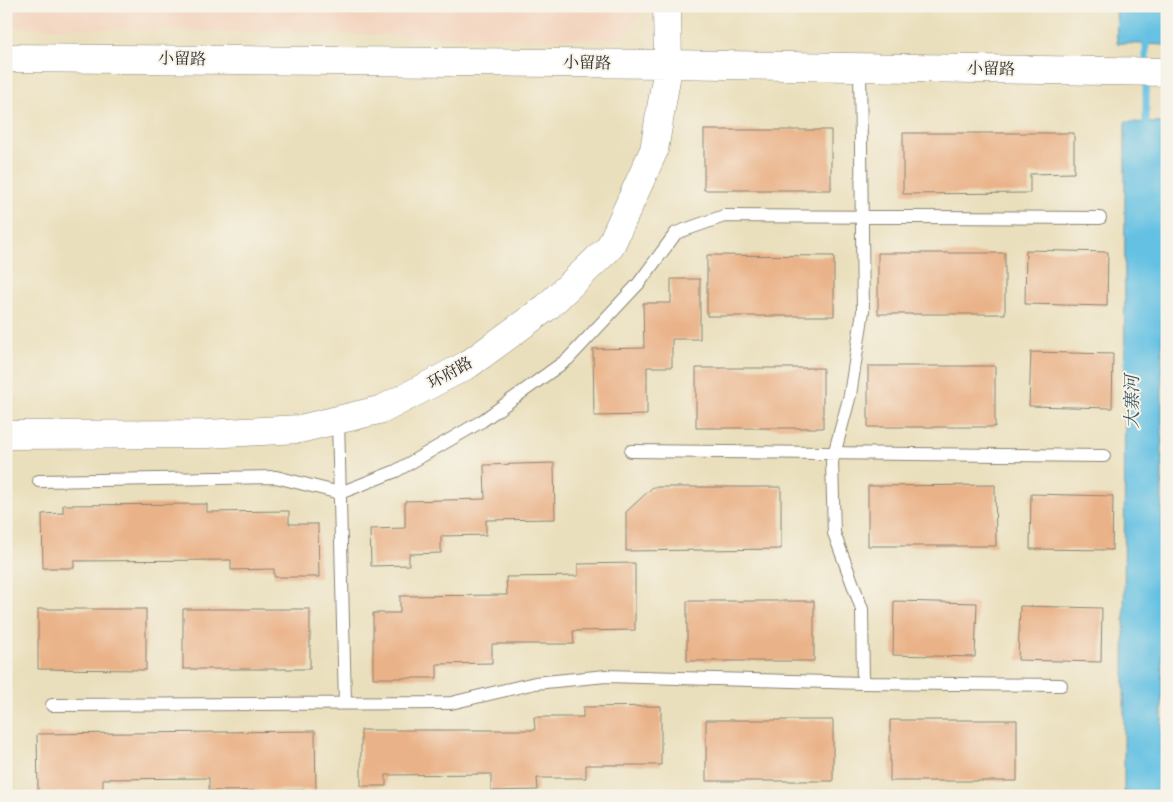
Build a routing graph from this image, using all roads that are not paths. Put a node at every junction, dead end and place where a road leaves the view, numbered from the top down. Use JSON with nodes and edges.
{"nodes":[{"id":1,"x":667,"y":6,"type":"edge"},
{"id":2,"x":6,"y":58,"type":"edge"},
{"id":3,"x":668,"y":64,"type":"junction"},
{"id":4,"x":860,"y":67,"type":"junction"},
{"id":5,"x":1164,"y":72,"type":"edge"},
{"id":6,"x":862,"y":216,"type":"junction"},
{"id":7,"x":1100,"y":218,"type":"dead end"},
{"id":8,"x":338,"y":420,"type":"junction"},
{"id":9,"x":6,"y":435,"type":"edge"},
{"id":10,"x":631,"y":451,"type":"dead end"},
{"id":11,"x":834,"y":453,"type":"junction"},
{"id":12,"x":1104,"y":456,"type":"dead end"},
{"id":13,"x":39,"y":481,"type":"dead end"},
{"id":14,"x":340,"y":493,"type":"junction"},
{"id":15,"x":863,"y":683,"type":"junction"},
{"id":16,"x":1061,"y":685,"type":"dead end"},
{"id":17,"x":344,"y":703,"type":"junction"},
{"id":18,"x":52,"y":705,"type":"dead end"}],
"edges":[{"from":1,"to":3,"type":"street","name":"环府路"},
{"from":2,"to":3,"type":"street","name":"小留路"},
{"from":3,"to":4,"type":"street","name":"小留路"},
{"from":3,"to":8,"type":"street","name":"环府路"},
{"from":4,"to":5,"type":"street","name":"小留路"},
{"from":4,"to":6,"type":"lane"},
{"from":6,"to":7,"type":"lane"},
{"from":6,"to":11,"type":"lane"},
{"from":6,"to":14,"type":"lane"},
{"from":8,"to":9,"type":"street","name":"环府路"},
{"from":8,"to":14,"type":"lane"},
{"from":10,"to":11,"type":"lane"},
{"from":11,"to":12,"type":"lane"},
{"from":11,"to":15,"type":"lane"},
{"from":13,"to":14,"type":"lane"},
{"from":14,"to":17,"type":"lane"},
{"from":15,"to":16,"type":"lane"},
{"from":15,"to":17,"type":"lane"},
{"from":17,"to":18,"type":"lane"}]}
